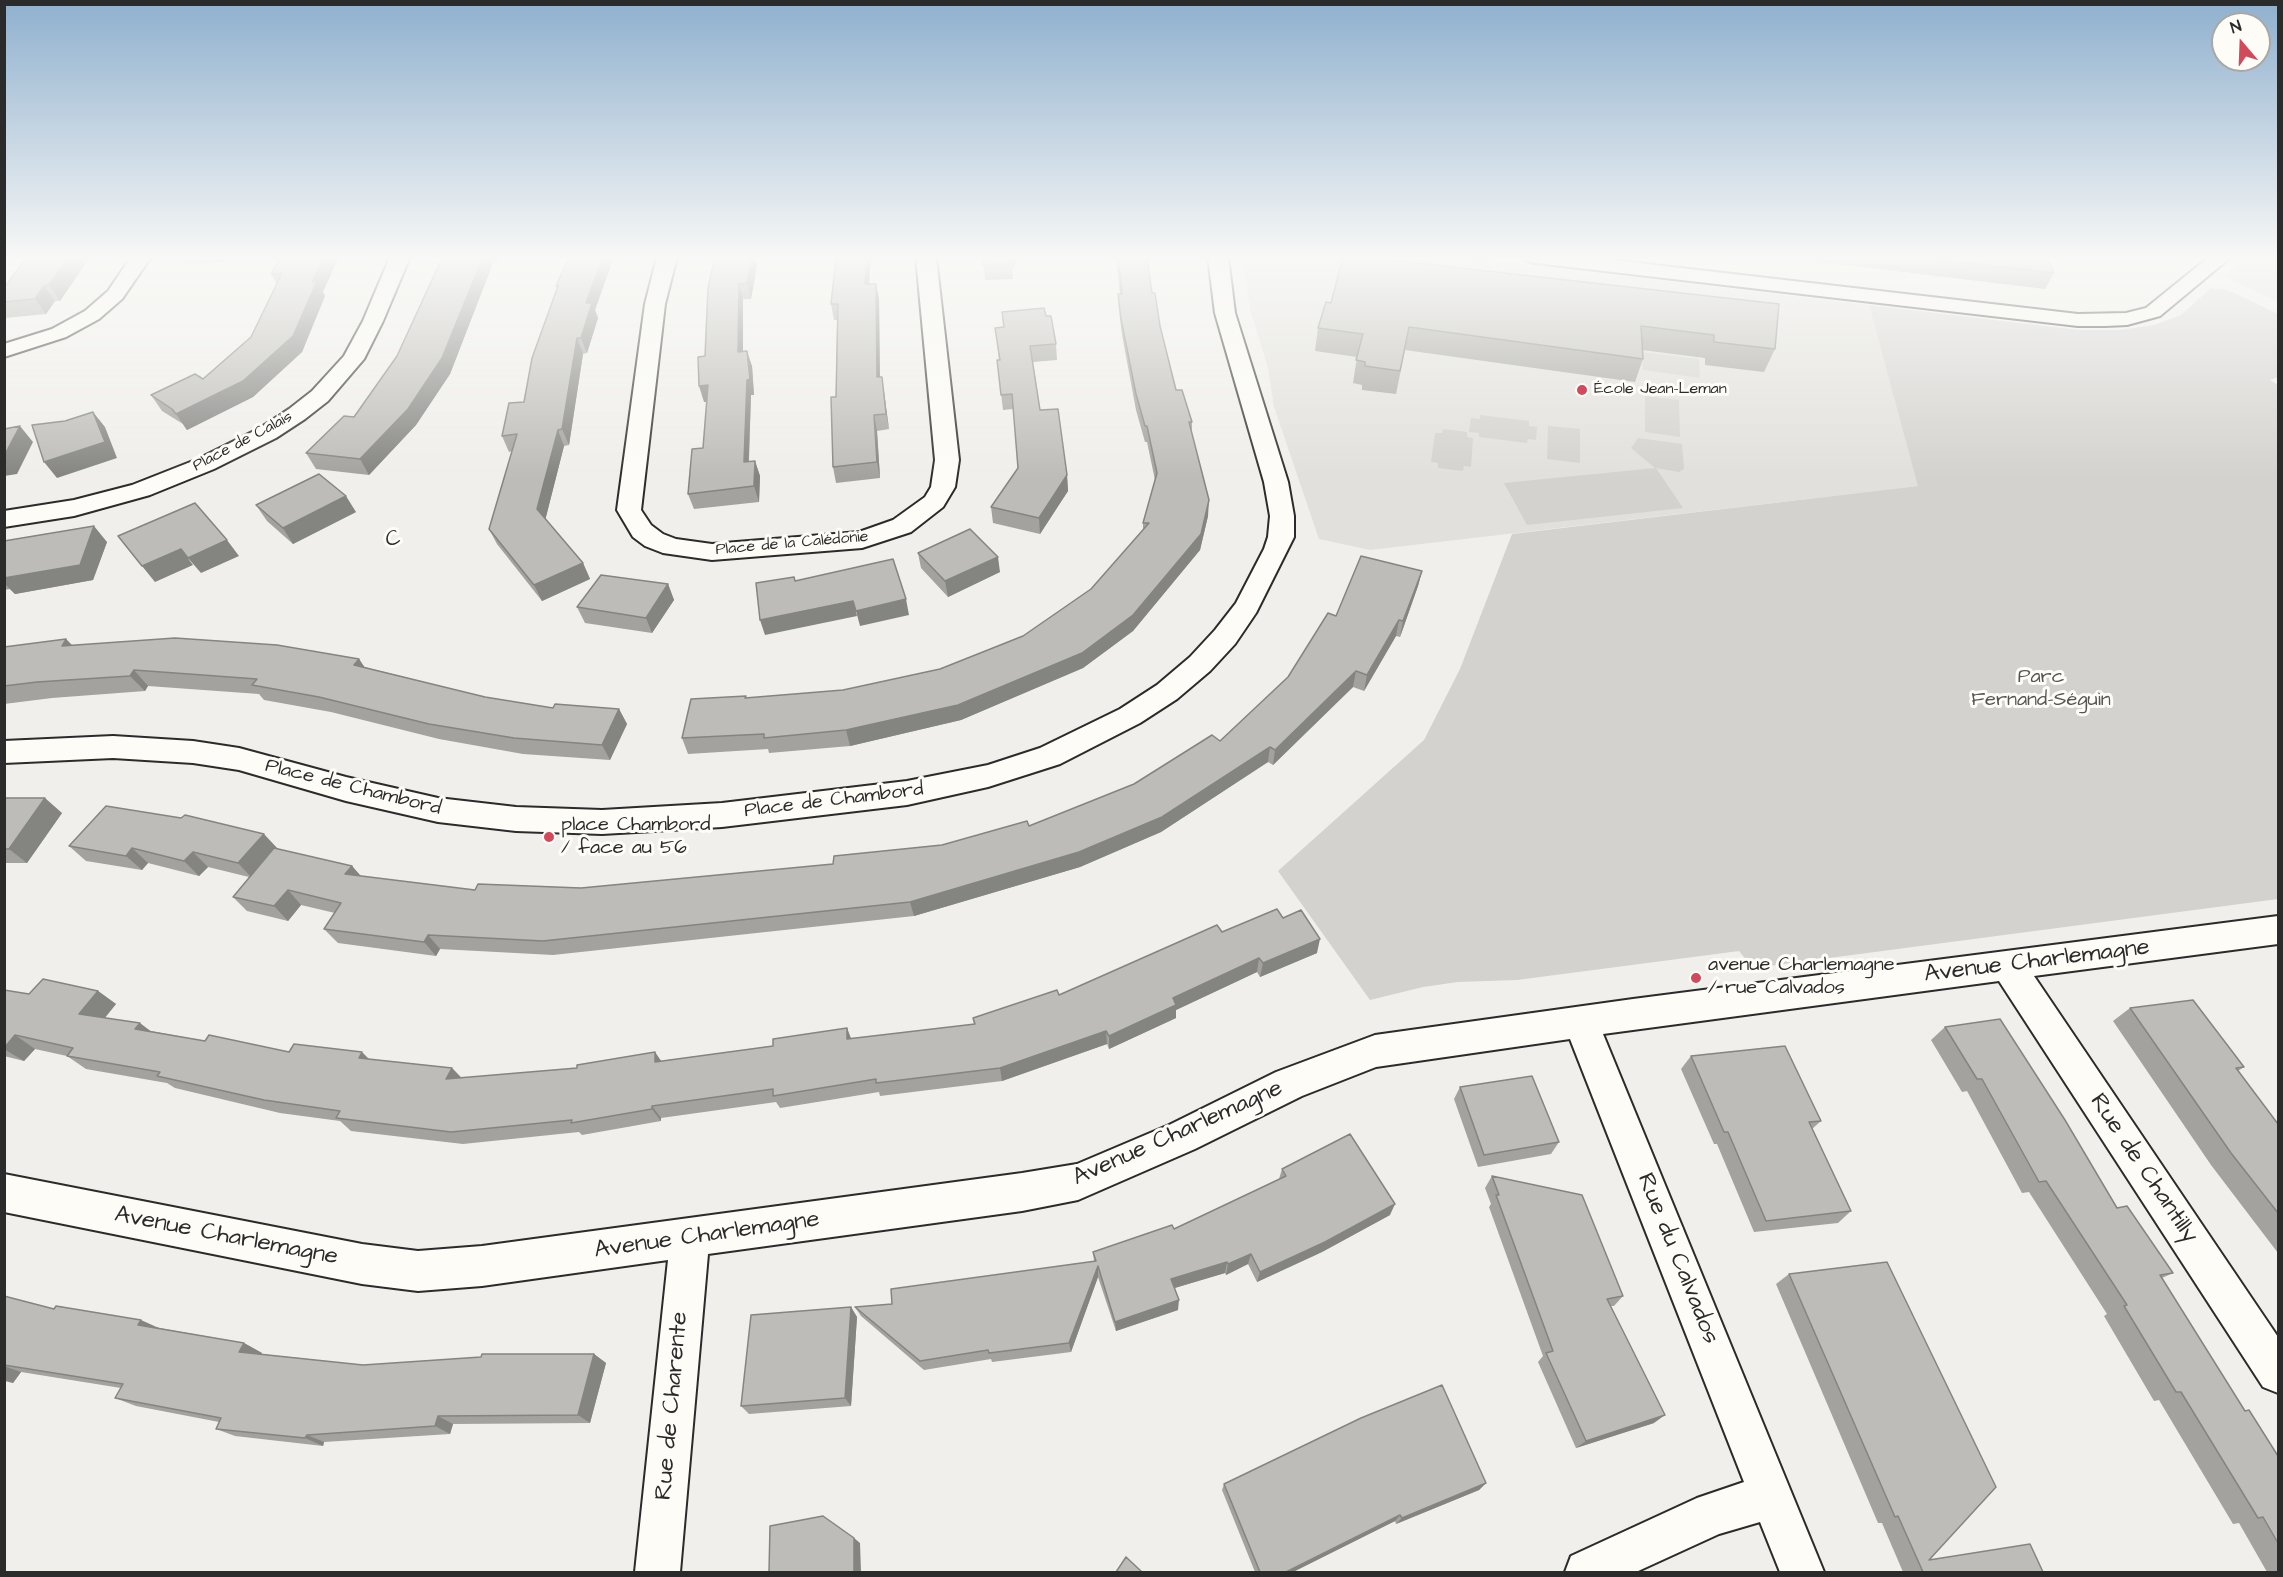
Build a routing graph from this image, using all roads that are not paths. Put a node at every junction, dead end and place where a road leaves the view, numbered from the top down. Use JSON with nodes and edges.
{"nodes":[{"id":1,"x":63,"y":331,"type":"edge"},
{"id":2,"x":369,"y":331,"type":"edge"},
{"id":3,"x":652,"y":331,"type":"edge"},
{"id":4,"x":934,"y":331,"type":"edge"},
{"id":5,"x":1230,"y":331,"type":"edge"},
{"id":6,"x":4,"y":351,"type":"edge"},
{"id":7,"x":4,"y":519,"type":"edge"},
{"id":8,"x":4,"y":752,"type":"edge"},
{"id":9,"x":2278,"y":930,"type":"edge"},
{"id":10,"x":2008,"y":966,"type":"junction"},
{"id":11,"x":1581,"y":1022,"type":"junction"},
{"id":12,"x":4,"y":1193,"type":"edge"},
{"id":13,"x":690,"y":1239,"type":"junction"},
{"id":14,"x":2278,"y":1372,"type":"edge"},
{"id":15,"x":1772,"y":1497,"type":"junction"},
{"id":16,"x":658,"y":1572,"type":"edge"},
{"id":17,"x":1587,"y":1572,"type":"edge"},
{"id":18,"x":1802,"y":1572,"type":"edge"}],
"edges":[{"from":1,"to":6,"type":"street"},
{"from":2,"to":7,"type":"street","name":"Place de Calais"},
{"from":3,"to":4,"type":"street","name":"Place de la Calédonie"},
{"from":5,"to":8,"type":"street","name":"Place de Chambord"},
{"from":9,"to":10,"type":"street","name":"Avenue Charlemagne"},
{"from":10,"to":11,"type":"street","name":"Avenue Charlemagne"},
{"from":10,"to":14,"type":"street","name":"Rue de Chantilly"},
{"from":11,"to":13,"type":"street","name":"Avenue Charlemagne"},
{"from":11,"to":15,"type":"street","name":"Rue du Calvados"},
{"from":12,"to":13,"type":"street","name":"Avenue Charlemagne"},
{"from":13,"to":16,"type":"street","name":"Rue de Charente"},
{"from":15,"to":17,"type":"street"},
{"from":15,"to":18,"type":"street","name":"Rue du Calvados"}]}
